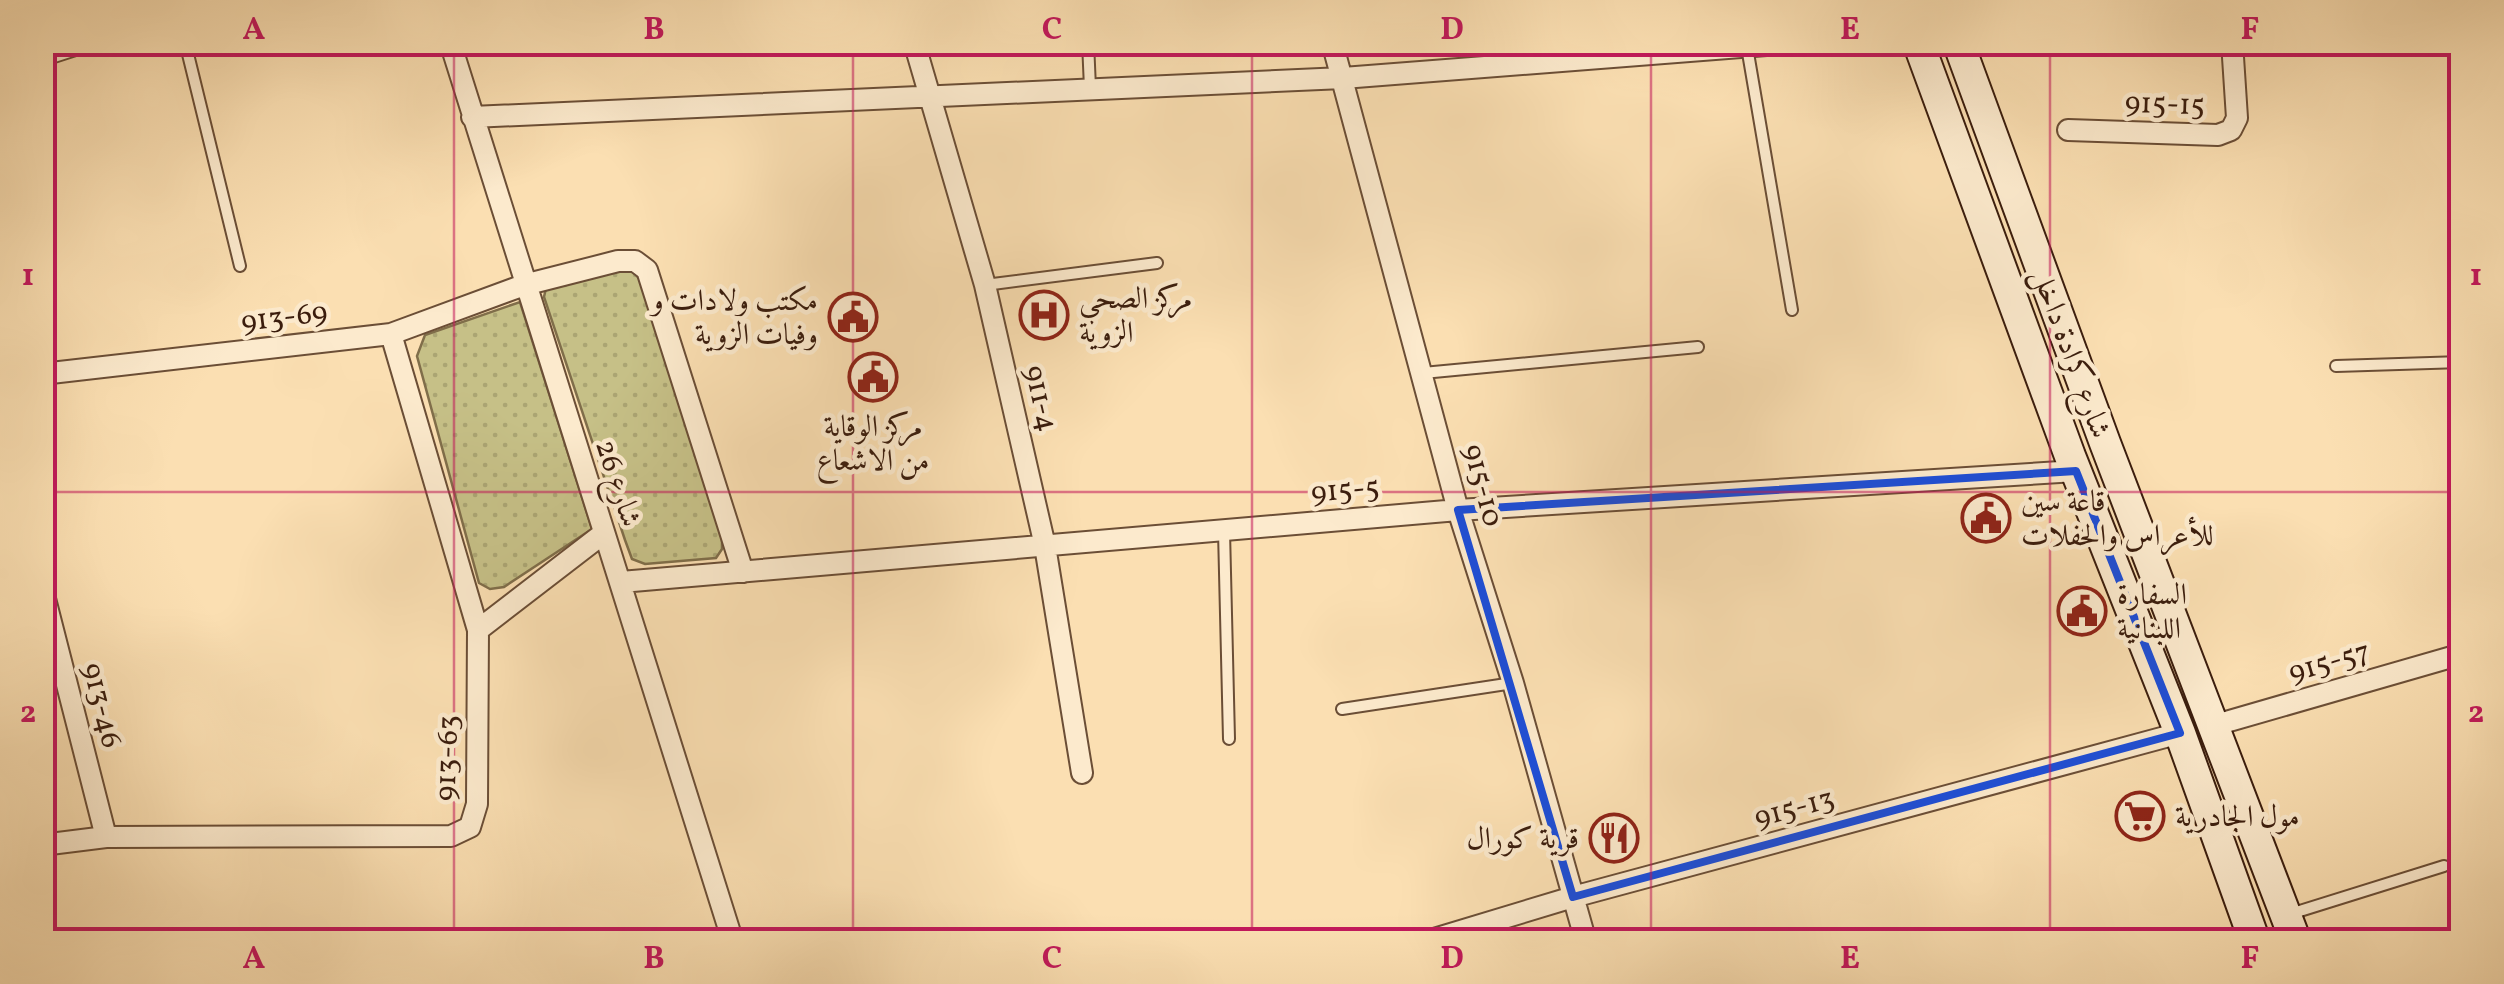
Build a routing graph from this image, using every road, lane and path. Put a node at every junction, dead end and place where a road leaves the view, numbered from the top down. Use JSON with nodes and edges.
{"nodes":[{"id":1,"x":76,"y":42,"type":"edge"},
{"id":2,"x":185,"y":42,"type":"edge"},
{"id":3,"x":450,"y":42,"type":"edge"},
{"id":4,"x":914,"y":42,"type":"edge"},
{"id":5,"x":1088,"y":42,"type":"edge"},
{"id":6,"x":1332,"y":42,"type":"edge"},
{"id":7,"x":1806,"y":42,"type":"edge"},
{"id":8,"x":1918,"y":42,"type":"edge"},
{"id":9,"x":1958,"y":42,"type":"edge"},
{"id":10,"x":2232,"y":42,"type":"edge"},
{"id":11,"x":1747,"y":47,"type":"junction"},
{"id":12,"x":42,"y":53,"type":"edge"},
{"id":13,"x":1343,"y":78,"type":"junction"},
{"id":14,"x":1090,"y":88,"type":"junction"},
{"id":15,"x":932,"y":95,"type":"junction"},
{"id":16,"x":472,"y":116,"type":"junction"},
{"id":17,"x":2068,"y":130,"type":"dead end"},
{"id":18,"x":1157,"y":263,"type":"dead end"},
{"id":19,"x":240,"y":266,"type":"dead end"},
{"id":20,"x":524,"y":285,"type":"junction"},
{"id":21,"x":985,"y":285,"type":"junction"},
{"id":22,"x":1792,"y":310,"type":"dead end"},
{"id":23,"x":392,"y":334,"type":"junction"},
{"id":24,"x":1698,"y":347,"type":"dead end"},
{"id":25,"x":2462,"y":362,"type":"edge"},
{"id":26,"x":2336,"y":366,"type":"dead end"},
{"id":27,"x":42,"y":374,"type":"edge"},
{"id":28,"x":1423,"y":374,"type":"junction"},
{"id":29,"x":2105,"y":444,"type":"junction"},
{"id":30,"x":2073,"y":464,"type":"junction"},
{"id":31,"x":1458,"y":510,"type":"junction"},
{"id":32,"x":1224,"y":530,"type":"junction"},
{"id":33,"x":604,"y":533,"type":"junction"},
{"id":34,"x":1045,"y":546,"type":"junction"},
{"id":35,"x":743,"y":572,"type":"junction"},
{"id":36,"x":621,"y":582,"type":"junction"},
{"id":37,"x":43,"y":593,"type":"edge"},
{"id":38,"x":478,"y":630,"type":"junction"},
{"id":39,"x":2462,"y":654,"type":"edge"},
{"id":40,"x":1513,"y":682,"type":"junction"},
{"id":41,"x":1342,"y":710,"type":"dead end"},
{"id":42,"x":2212,"y":726,"type":"junction"},
{"id":43,"x":2180,"y":733,"type":"junction"},
{"id":44,"x":1228,"y":739,"type":"dead end"},
{"id":45,"x":1082,"y":773,"type":"dead end"},
{"id":46,"x":106,"y":837,"type":"junction"},
{"id":47,"x":42,"y":844,"type":"edge"},
{"id":48,"x":2444,"y":866,"type":"dead end"},
{"id":49,"x":1574,"y":897,"type":"junction"},
{"id":50,"x":2291,"y":928,"type":"edge"},
{"id":51,"x":1491,"y":932,"type":"edge"},
{"id":52,"x":733,"y":942,"type":"edge"},
{"id":53,"x":1424,"y":942,"type":"edge"},
{"id":54,"x":1586,"y":942,"type":"edge"},
{"id":55,"x":2256,"y":942,"type":"edge"}],
"edges":[{"from":1,"to":12,"type":"street"},
{"from":2,"to":19,"type":"lane"},
{"from":3,"to":16,"type":"street","name":"شارع 26"},
{"from":4,"to":15,"type":"street","name":"911-4"},
{"from":5,"to":14,"type":"lane"},
{"from":6,"to":13,"type":"street","name":"915-10"},
{"from":7,"to":11,"type":"street"},
{"from":8,"to":30,"type":"main road","name":"شارع كرادة داخل"},
{"from":9,"to":29,"type":"main road","name":"شارع كرادة داخل"},
{"from":10,"to":17,"type":"street","name":"915-15"},
{"from":11,"to":13,"type":"street"},
{"from":11,"to":22,"type":"lane"},
{"from":13,"to":14,"type":"street"},
{"from":13,"to":28,"type":"street","name":"915-10"},
{"from":14,"to":15,"type":"street"},
{"from":15,"to":16,"type":"street"},
{"from":15,"to":21,"type":"street","name":"911-4"},
{"from":16,"to":20,"type":"street","name":"شارع 26"},
{"from":18,"to":21,"type":"lane"},
{"from":20,"to":23,"type":"street","name":"913-69"},
{"from":20,"to":33,"type":"street","name":"شارع 26"},
{"from":20,"to":35,"type":"street","name":"913-69"},
{"from":21,"to":34,"type":"street","name":"911-4"},
{"from":23,"to":27,"type":"street","name":"913-69"},
{"from":23,"to":38,"type":"street","name":"913-63"},
{"from":24,"to":28,"type":"lane"},
{"from":25,"to":26,"type":"lane"},
{"from":28,"to":31,"type":"street","name":"915-10"},
{"from":29,"to":30,"type":"main road"},
{"from":29,"to":42,"type":"main road","name":"شارع كرادة داخل"},
{"from":30,"to":31,"type":"street","name":"915-5"},
{"from":30,"to":43,"type":"main road","name":"شارع كرادة داخل"},
{"from":31,"to":32,"type":"street","name":"915-5"},
{"from":31,"to":40,"type":"street","name":"915-10"},
{"from":32,"to":34,"type":"street","name":"915-5"},
{"from":32,"to":44,"type":"lane"},
{"from":33,"to":36,"type":"street","name":"شارع 26"},
{"from":33,"to":38,"type":"street"},
{"from":34,"to":35,"type":"street","name":"915-5"},
{"from":34,"to":45,"type":"street","name":"911-4"},
{"from":35,"to":36,"type":"street","name":"915-5"},
{"from":36,"to":52,"type":"street","name":"شارع 26"},
{"from":37,"to":46,"type":"street","name":"913-46"},
{"from":38,"to":46,"type":"street","name":"913-63"},
{"from":39,"to":42,"type":"street","name":"915-57"},
{"from":40,"to":41,"type":"lane"},
{"from":40,"to":49,"type":"street","name":"915-10"},
{"from":42,"to":50,"type":"main road","name":"شارع كرادة داخل"},
{"from":43,"to":49,"type":"street","name":"915-13"},
{"from":43,"to":55,"type":"main road","name":"شارع كرادة داخل"},
{"from":46,"to":47,"type":"street","name":"913-63"},
{"from":48,"to":50,"type":"lane"},
{"from":49,"to":51,"type":"street","name":"915-13"},
{"from":49,"to":54,"type":"street","name":"915-10"},
{"from":51,"to":53,"type":"street","name":"915-13"}]}
